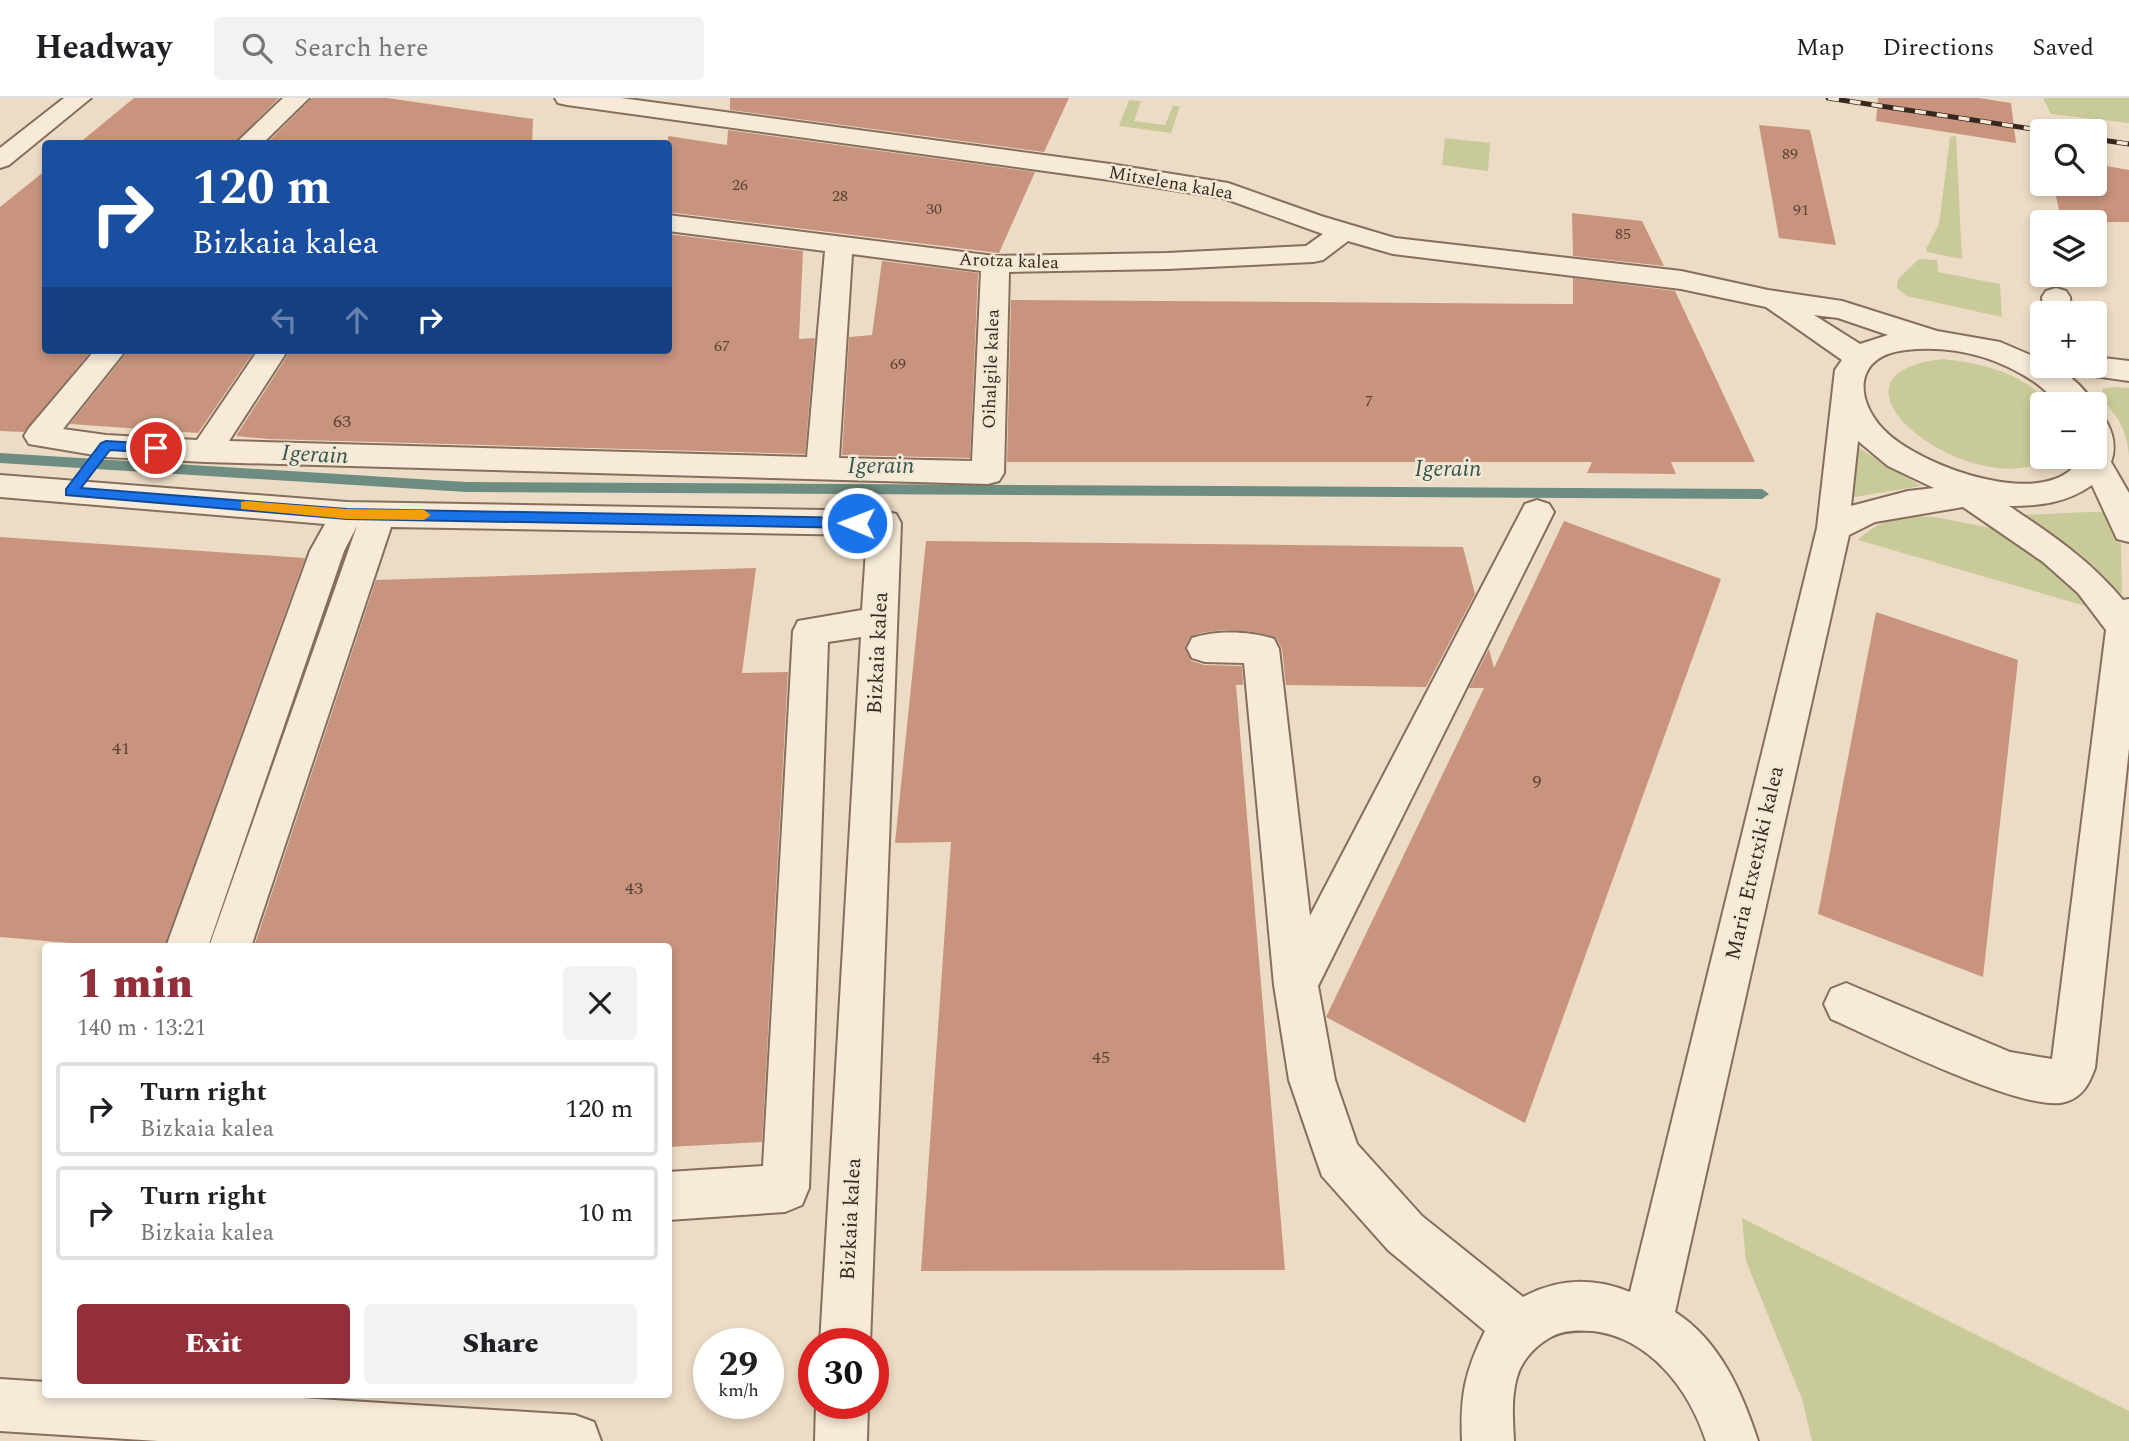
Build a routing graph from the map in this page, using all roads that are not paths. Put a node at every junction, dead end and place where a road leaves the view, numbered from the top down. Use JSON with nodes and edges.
{"nodes":[{"id":1,"x":79,"y":98,"type":"edge"},
{"id":2,"x":297,"y":98,"type":"edge"},
{"id":3,"x":567,"y":98,"type":"edge"},
{"id":4,"x":251,"y":140,"type":"edge"},
{"id":5,"x":0,"y":160,"type":"edge"},
{"id":6,"x":672,"y":224,"type":"edge"},
{"id":7,"x":1344,"y":231,"type":"junction"},
{"id":8,"x":839,"y":245,"type":"junction"},
{"id":9,"x":995,"y":264,"type":"junction"},
{"id":10,"x":1768,"y":299,"type":"junction"},
{"id":11,"x":1929,"y":338,"type":"junction"},
{"id":12,"x":1977,"y":345,"type":"junction"},
{"id":13,"x":108,"y":354,"type":"edge"},
{"id":14,"x":270,"y":354,"type":"edge"},
{"id":15,"x":2030,"y":356,"type":"edge"},
{"id":16,"x":1859,"y":357,"type":"junction"},
{"id":17,"x":2107,"y":369,"type":"edge"},
{"id":18,"x":2129,"y":371,"type":"edge"},
{"id":19,"x":2066,"y":392,"type":"edge"},
{"id":20,"x":1848,"y":400,"type":"junction"},
{"id":21,"x":106,"y":446,"type":"junction"},
{"id":22,"x":206,"y":451,"type":"junction"},
{"id":23,"x":822,"y":469,"type":"junction"},
{"id":24,"x":2112,"y":481,"type":"edge"},
{"id":25,"x":0,"y":486,"type":"edge"},
{"id":26,"x":1967,"y":489,"type":"junction"},
{"id":27,"x":71,"y":492,"type":"junction"},
{"id":28,"x":1537,"y":512,"type":"dead end"},
{"id":29,"x":363,"y":514,"type":"junction"},
{"id":30,"x":1834,"y":528,"type":"junction"},
{"id":31,"x":2129,"y":530,"type":"edge"},
{"id":32,"x":2127,"y":620,"type":"edge"},
{"id":33,"x":879,"y":621,"type":"junction"},
{"id":34,"x":1205,"y":648,"type":"dead end"},
{"id":35,"x":188,"y":943,"type":"edge"},
{"id":36,"x":231,"y":943,"type":"edge"},
{"id":37,"x":1296,"y":985,"type":"junction"},
{"id":38,"x":1846,"y":1004,"type":"dead end"},
{"id":39,"x":672,"y":1196,"type":"edge"},
{"id":40,"x":1647,"y":1323,"type":"junction"},
{"id":41,"x":1519,"y":1326,"type":"junction"},
{"id":42,"x":846,"y":1328,"type":"edge"},
{"id":43,"x":0,"y":1405,"type":"edge"},
{"id":44,"x":842,"y":1419,"type":"edge"},
{"id":45,"x":575,"y":1441,"type":"edge"},
{"id":46,"x":811,"y":1441,"type":"edge"},
{"id":47,"x":841,"y":1441,"type":"edge"},
{"id":48,"x":1488,"y":1441,"type":"edge"},
{"id":49,"x":1732,"y":1441,"type":"edge"}],
"edges":[{"from":1,"to":5,"type":"street"},
{"from":2,"to":4,"type":"street"},
{"from":3,"to":7,"type":"street","name":"Mitxelena kalea"},
{"from":6,"to":8,"type":"street","name":"Arotza kalea"},
{"from":7,"to":9,"type":"street","name":"Arotza kalea"},
{"from":7,"to":10,"type":"street","name":"Mitxelena kalea"},
{"from":8,"to":9,"type":"street","name":"Arotza kalea"},
{"from":8,"to":23,"type":"street"},
{"from":9,"to":23,"type":"street","name":"Oihalgile kalea"},
{"from":10,"to":11,"type":"street","name":"Mitxelena kalea"},
{"from":10,"to":16,"type":"street","name":"Mitxelena kalea"},
{"from":11,"to":12,"type":"street"},
{"from":11,"to":16,"type":"street"},
{"from":12,"to":15,"type":"street"},
{"from":12,"to":19,"type":"street"},
{"from":13,"to":21,"type":"street"},
{"from":14,"to":22,"type":"street"},
{"from":16,"to":20,"type":"street","name":"Maria Etxetxiki kalea"},
{"from":17,"to":18,"type":"street"},
{"from":20,"to":26,"type":"street"},
{"from":20,"to":30,"type":"street","name":"Maria Etxetxiki kalea"},
{"from":21,"to":22,"type":"street"},
{"from":21,"to":27,"type":"street"},
{"from":22,"to":23,"type":"street"},
{"from":24,"to":26,"type":"street"},
{"from":24,"to":31,"type":"street"},
{"from":25,"to":27,"type":"street","name":"Bizkaia kalea"},
{"from":26,"to":30,"type":"street"},
{"from":26,"to":32,"type":"street"},
{"from":27,"to":29,"type":"street","name":"Bizkaia kalea"},
{"from":28,"to":37,"type":"street"},
{"from":29,"to":33,"type":"street","name":"Bizkaia kalea"},
{"from":29,"to":35,"type":"street"},
{"from":29,"to":36,"type":"street"},
{"from":30,"to":40,"type":"street","name":"Maria Etxetxiki kalea"},
{"from":32,"to":38,"type":"street"},
{"from":33,"to":39,"type":"street"},
{"from":33,"to":42,"type":"street","name":"Bizkaia kalea"},
{"from":34,"to":37,"type":"street"},
{"from":37,"to":41,"type":"street"},
{"from":40,"to":41,"type":"street"},
{"from":40,"to":49,"type":"street"},
{"from":41,"to":48,"type":"street"},
{"from":43,"to":45,"type":"street"},
{"from":44,"to":47,"type":"street"},
{"from":46,"to":47,"type":"street"}]}
